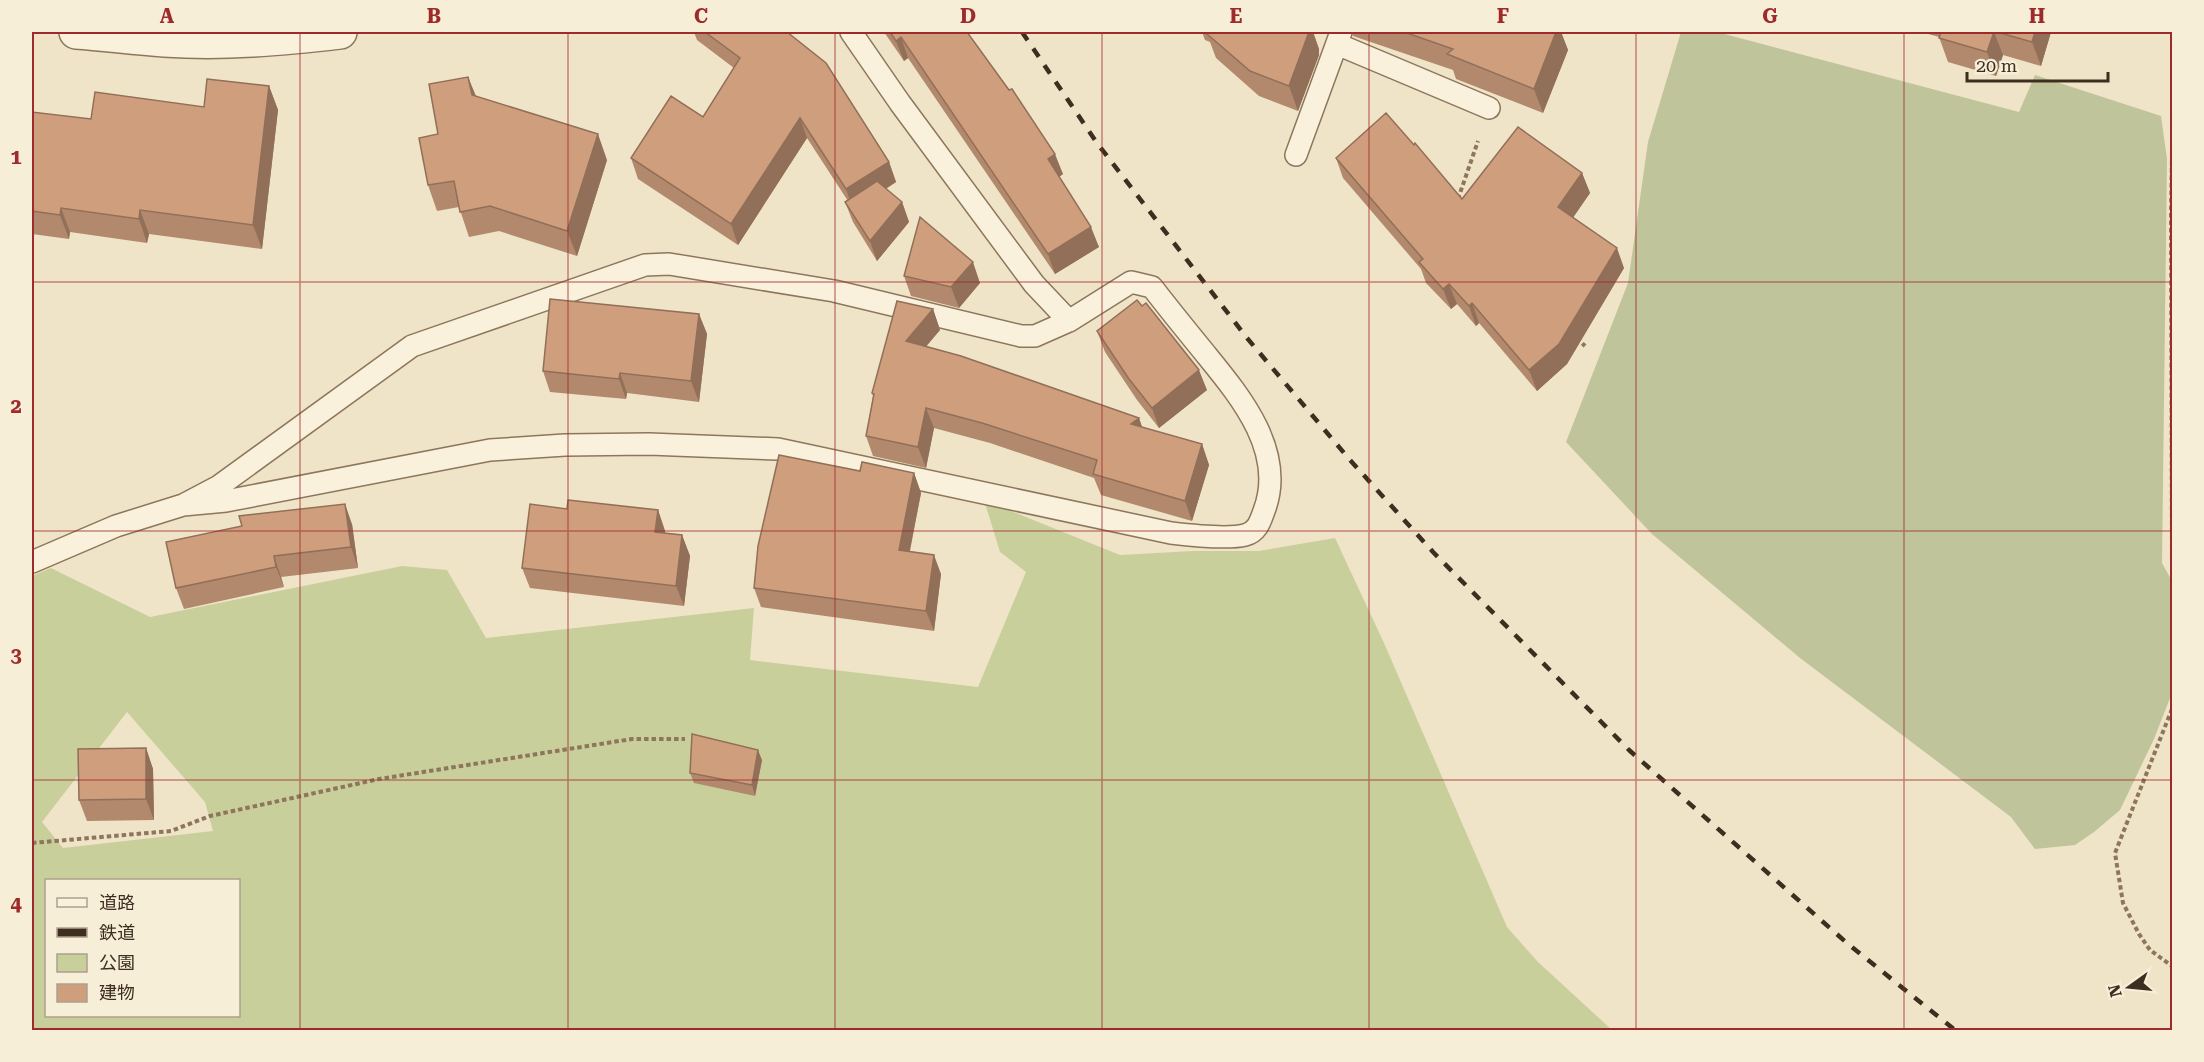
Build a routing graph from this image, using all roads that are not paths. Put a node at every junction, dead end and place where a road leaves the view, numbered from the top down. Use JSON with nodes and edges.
{"nodes":[{"id":1,"x":76,"y":32,"type":"edge"},
{"id":2,"x":340,"y":32,"type":"edge"},
{"id":3,"x":851,"y":32,"type":"edge"},
{"id":4,"x":1339,"y":38,"type":"edge"},
{"id":5,"x":1490,"y":108,"type":"road end"},
{"id":6,"x":1296,"y":155,"type":"dead end"},
{"id":7,"x":1069,"y":321,"type":"junction"},
{"id":8,"x":183,"y":505,"type":"junction"},
{"id":9,"x":32,"y":562,"type":"edge"}],
"edges":[{"from":1,"to":2,"type":"street"},
{"from":3,"to":7,"type":"lane"},
{"from":4,"to":5,"type":"lane"},
{"from":4,"to":6,"type":"lane"},
{"from":7,"to":8,"type":"lane"},
{"from":7,"to":8,"type":"lane"},
{"from":8,"to":9,"type":"lane"}]}
